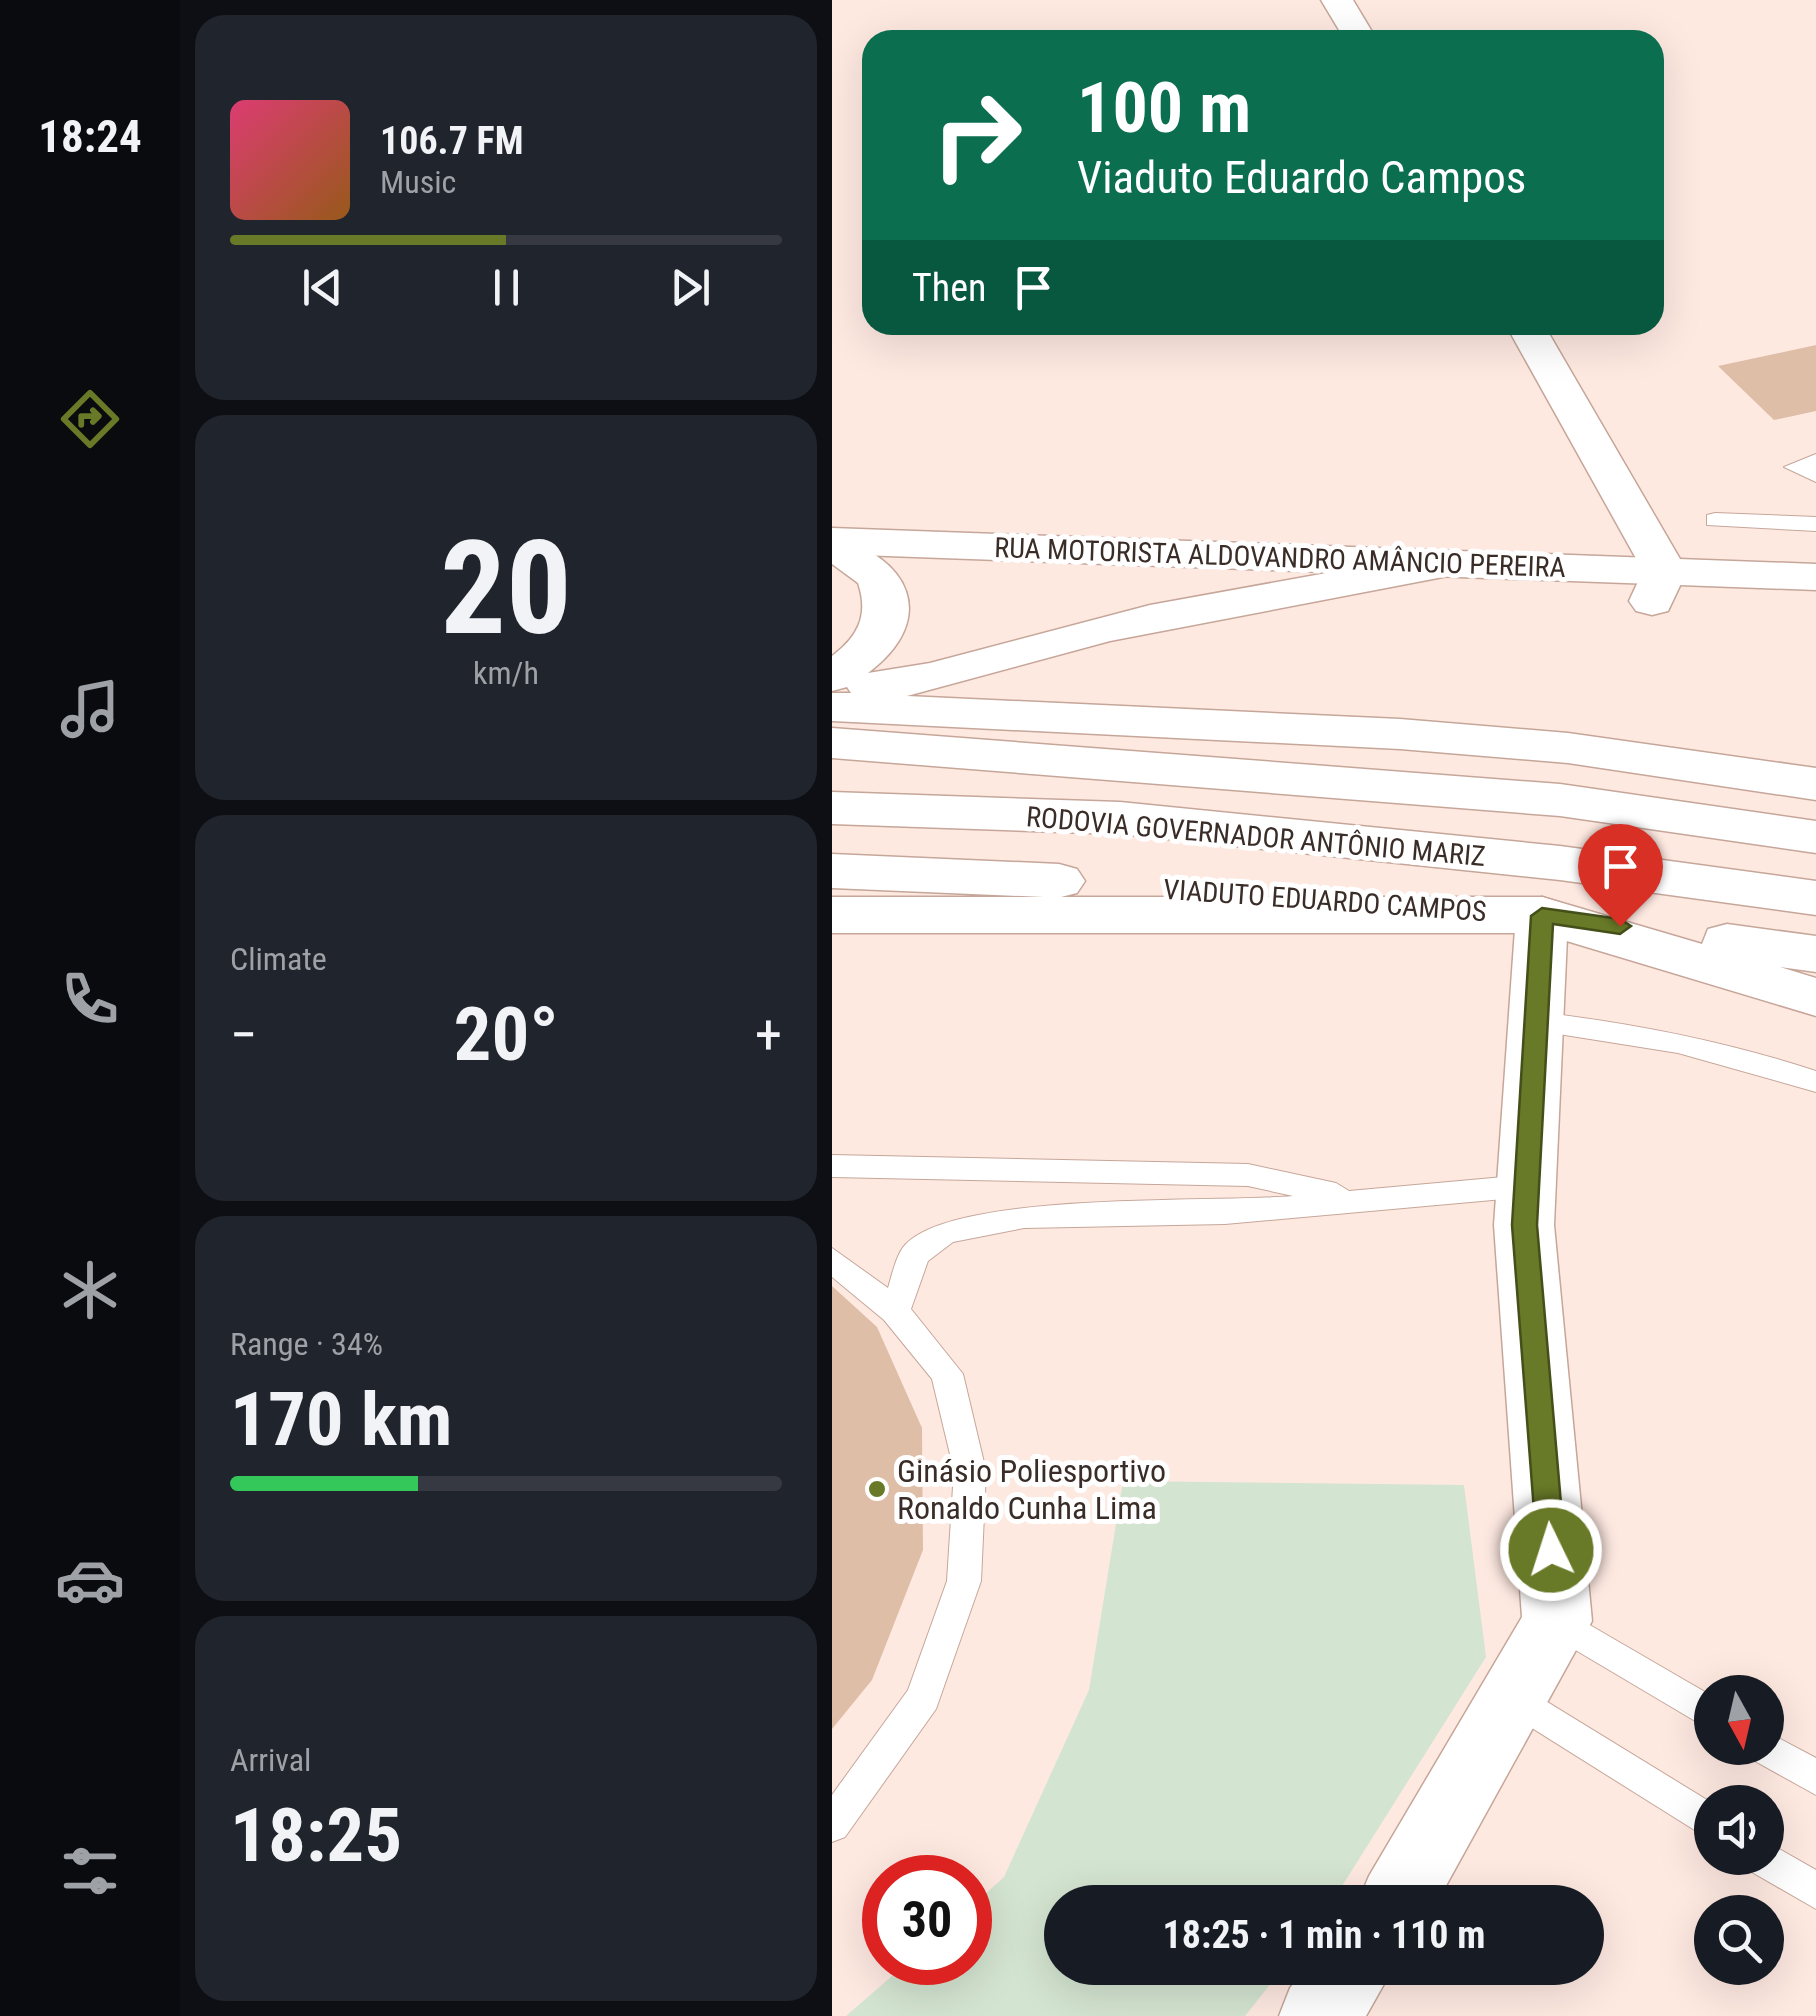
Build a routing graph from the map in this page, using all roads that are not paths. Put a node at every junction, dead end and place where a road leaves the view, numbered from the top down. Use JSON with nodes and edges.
{"nodes":[{"id":1,"x":1337,"y":0,"type":"edge"},
{"id":2,"x":1355,"y":30,"type":"edge"},
{"id":3,"x":1530,"y":335,"type":"edge"},
{"id":4,"x":1816,"y":460,"type":"edge"},
{"id":5,"x":1816,"y":476,"type":"edge"},
{"id":6,"x":1715,"y":520,"type":"dead end"},
{"id":7,"x":1816,"y":524,"type":"edge"},
{"id":8,"x":832,"y":541,"type":"edge"},
{"id":9,"x":896,"y":544,"type":"junction"},
{"id":10,"x":832,"y":550,"type":"edge"},
{"id":11,"x":1448,"y":564,"type":"junction"},
{"id":12,"x":1816,"y":577,"type":"edge"},
{"id":13,"x":1352,"y":584,"type":"junction"},
{"id":14,"x":1659,"y":586,"type":"junction"},
{"id":15,"x":1816,"y":603,"type":"edge"},
{"id":16,"x":832,"y":677,"type":"edge"},
{"id":17,"x":832,"y":691,"type":"edge"},
{"id":18,"x":832,"y":708,"type":"edge"},
{"id":19,"x":832,"y":743,"type":"edge"},
{"id":20,"x":1816,"y":784,"type":"edge"},
{"id":21,"x":832,"y":808,"type":"edge"},
{"id":22,"x":1816,"y":837,"type":"edge"},
{"id":23,"x":832,"y":871,"type":"edge"},
{"id":24,"x":1551,"y":889,"type":"junction"},
{"id":25,"x":1816,"y":898,"type":"edge"},
{"id":26,"x":832,"y":915,"type":"edge"},
{"id":27,"x":1816,"y":954,"type":"edge"},
{"id":28,"x":1816,"y":997,"type":"edge"},
{"id":29,"x":1538,"y":1022,"type":"junction"},
{"id":30,"x":1816,"y":1082,"type":"edge"},
{"id":31,"x":832,"y":1166,"type":"edge"},
{"id":32,"x":1526,"y":1186,"type":"junction"},
{"id":33,"x":1367,"y":1200,"type":"junction"},
{"id":34,"x":832,"y":1260,"type":"edge"},
{"id":35,"x":895,"y":1312,"type":"junction"},
{"id":36,"x":1557,"y":1621,"type":"junction"},
{"id":37,"x":1514,"y":1697,"type":"junction"},
{"id":38,"x":1694,"y":1704,"type":"edge"},
{"id":39,"x":1784,"y":1759,"type":"edge"},
{"id":40,"x":1816,"y":1778,"type":"edge"},
{"id":41,"x":1694,"y":1812,"type":"edge"},
{"id":42,"x":832,"y":1826,"type":"edge"},
{"id":43,"x":1784,"y":1871,"type":"edge"},
{"id":44,"x":1406,"y":1885,"type":"edge"},
{"id":45,"x":1816,"y":1891,"type":"edge"},
{"id":46,"x":1341,"y":1985,"type":"edge"},
{"id":47,"x":1318,"y":2016,"type":"edge"}],
"edges":[{"from":1,"to":2,"type":"main road"},
{"from":3,"to":14,"type":"main road"},
{"from":4,"to":5,"type":"lane"},
{"from":6,"to":7,"type":"lane"},
{"from":8,"to":9,"type":"main road","name":"RUA MOTORISTA ALDOVANDRO AMÂNCIO PEREIRA"},
{"from":9,"to":11,"type":"main road","name":"RUA MOTORISTA ALDOVANDRO AMÂNCIO PEREIRA"},
{"from":9,"to":13,"type":"main road","name":"RUA MOTORISTA ALDOVANDRO AMÂNCIO PEREIRA"},
{"from":10,"to":16,"type":"main road"},
{"from":11,"to":13,"type":"main road"},
{"from":11,"to":14,"type":"main road","name":"RUA MOTORISTA ALDOVANDRO AMÂNCIO PEREIRA"},
{"from":12,"to":14,"type":"main road"},
{"from":13,"to":14,"type":"main road","name":"RUA MOTORISTA ALDOVANDRO AMÂNCIO PEREIRA"},
{"from":13,"to":17,"type":"main road"},
{"from":14,"to":15,"type":"main road"},
{"from":18,"to":20,"type":"main road"},
{"from":19,"to":22,"type":"main road","name":"RODOVIA GOVERNADOR ANTÔNIO MARIZ"},
{"from":21,"to":24,"type":"main road","name":"RODOVIA GOVERNADOR ANTÔNIO MARIZ"},
{"from":23,"to":24,"type":"main road","name":"VIADUTO EDUARDO CAMPOS"},
{"from":24,"to":25,"type":"main road","name":"VIADUTO EDUARDO CAMPOS"},
{"from":24,"to":26,"type":"main road"},
{"from":24,"to":27,"type":"main road","name":"VIADUTO EDUARDO CAMPOS"},
{"from":24,"to":28,"type":"main road"},
{"from":24,"to":29,"type":"main road"},
{"from":29,"to":30,"type":"lane"},
{"from":29,"to":32,"type":"main road"},
{"from":31,"to":33,"type":"lane"},
{"from":32,"to":33,"type":"lane"},
{"from":32,"to":36,"type":"main road"},
{"from":33,"to":35,"type":"lane"},
{"from":34,"to":35,"type":"lane"},
{"from":35,"to":42,"type":"lane"},
{"from":36,"to":37,"type":"main road"},
{"from":36,"to":38,"type":"lane"},
{"from":37,"to":41,"type":"lane"},
{"from":37,"to":44,"type":"main road"},
{"from":39,"to":40,"type":"lane"},
{"from":43,"to":45,"type":"lane"},
{"from":46,"to":47,"type":"main road"}]}
